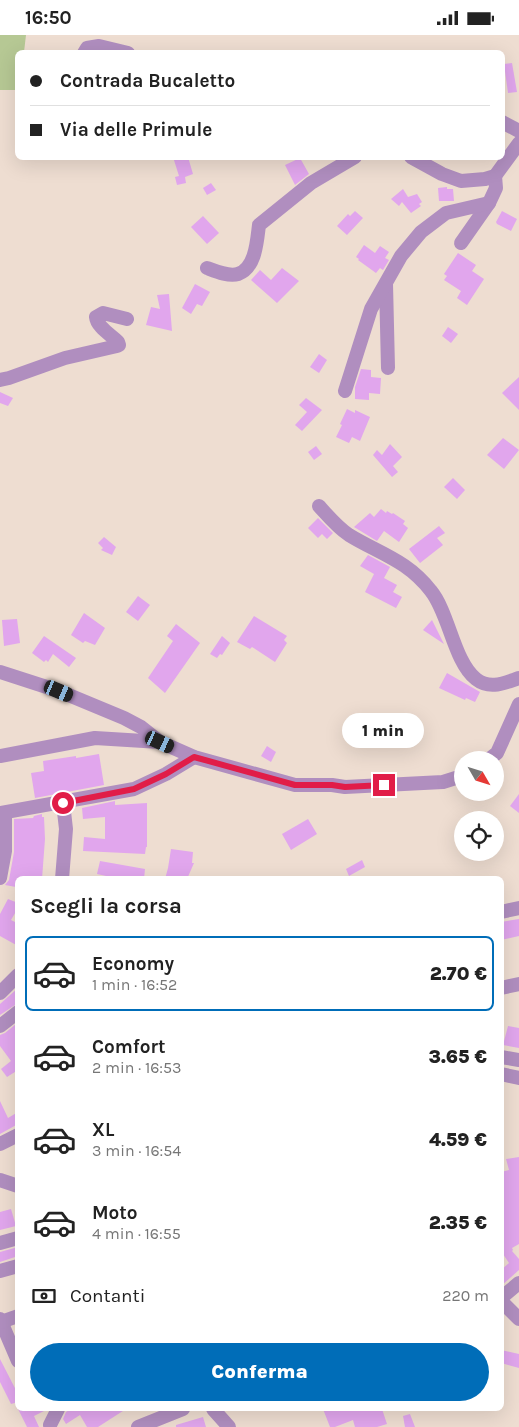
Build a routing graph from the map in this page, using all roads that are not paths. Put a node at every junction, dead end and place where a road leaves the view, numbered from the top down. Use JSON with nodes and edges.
{"nodes":[{"id":1,"x":86,"y":50,"type":"edge"},
{"id":2,"x":114,"y":50,"type":"edge"},
{"id":3,"x":505,"y":124,"type":"edge"},
{"id":4,"x":519,"y":131,"type":"edge"},
{"id":5,"x":519,"y":143,"type":"edge"},
{"id":6,"x":350,"y":160,"type":"edge"},
{"id":7,"x":416,"y":160,"type":"edge"},
{"id":8,"x":494,"y":176,"type":"junction"},
{"id":9,"x":489,"y":203,"type":"junction"},
{"id":10,"x":460,"y":243,"type":"dead end"},
{"id":11,"x":207,"y":268,"type":"dead end"},
{"id":12,"x":386,"y":283,"type":"junction"},
{"id":13,"x":127,"y":319,"type":"dead end"},
{"id":14,"x":388,"y":368,"type":"dead end"},
{"id":15,"x":0,"y":380,"type":"edge"},
{"id":16,"x":345,"y":391,"type":"dead end"},
{"id":17,"x":319,"y":506,"type":"dead end"},
{"id":18,"x":0,"y":672,"type":"edge"},
{"id":19,"x":519,"y":678,"type":"edge"},
{"id":20,"x":519,"y":704,"type":"edge"},
{"id":21,"x":124,"y":718,"type":"junction"},
{"id":22,"x":95,"y":738,"type":"junction"},
{"id":23,"x":160,"y":742,"type":"junction"},
{"id":24,"x":498,"y":751,"type":"edge"},
{"id":25,"x":0,"y":756,"type":"edge"},
{"id":26,"x":194,"y":757,"type":"junction"},
{"id":27,"x":454,"y":779,"type":"edge"},
{"id":28,"x":63,"y":803,"type":"junction"},
{"id":29,"x":2,"y":813,"type":"edge"},
{"id":30,"x":62,"y":876,"type":"edge"},
{"id":31,"x":0,"y":879,"type":"edge"},
{"id":32,"x":519,"y":908,"type":"edge"},
{"id":33,"x":504,"y":911,"type":"edge"},
{"id":34,"x":15,"y":978,"type":"edge"},
{"id":35,"x":519,"y":984,"type":"edge"},
{"id":36,"x":504,"y":987,"type":"edge"},
{"id":37,"x":0,"y":993,"type":"edge"},
{"id":38,"x":15,"y":1014,"type":"edge"},
{"id":39,"x":0,"y":1026,"type":"edge"},
{"id":40,"x":504,"y":1058,"type":"edge"},
{"id":41,"x":519,"y":1060,"type":"edge"},
{"id":42,"x":504,"y":1075,"type":"edge"},
{"id":43,"x":519,"y":1078,"type":"edge"},
{"id":44,"x":15,"y":1136,"type":"edge"},
{"id":45,"x":0,"y":1144,"type":"edge"},
{"id":46,"x":0,"y":1180,"type":"edge"},
{"id":47,"x":15,"y":1186,"type":"edge"},
{"id":48,"x":15,"y":1239,"type":"edge"},
{"id":49,"x":0,"y":1243,"type":"edge"},
{"id":50,"x":15,"y":1267,"type":"edge"},
{"id":51,"x":0,"y":1271,"type":"edge"},
{"id":52,"x":519,"y":1283,"type":"edge"},
{"id":53,"x":504,"y":1297,"type":"edge"},
{"id":54,"x":504,"y":1303,"type":"edge"},
{"id":55,"x":15,"y":1317,"type":"edge"},
{"id":56,"x":519,"y":1319,"type":"edge"},
{"id":57,"x":1,"y":1320,"type":"edge"},
{"id":58,"x":15,"y":1354,"type":"edge"},
{"id":59,"x":57,"y":1411,"type":"edge"},
{"id":60,"x":178,"y":1411,"type":"edge"},
{"id":61,"x":215,"y":1411,"type":"edge"},
{"id":62,"x":50,"y":1425,"type":"dead end"},
{"id":63,"x":138,"y":1427,"type":"edge"},
{"id":64,"x":229,"y":1427,"type":"edge"}],
"edges":[{"from":1,"to":2,"type":"street"},
{"from":3,"to":4,"type":"street"},
{"from":5,"to":8,"type":"street"},
{"from":6,"to":11,"type":"street"},
{"from":7,"to":8,"type":"street"},
{"from":8,"to":9,"type":"street"},
{"from":9,"to":10,"type":"street"},
{"from":9,"to":12,"type":"street"},
{"from":12,"to":14,"type":"street"},
{"from":12,"to":16,"type":"street"},
{"from":13,"to":15,"type":"street"},
{"from":17,"to":19,"type":"street"},
{"from":18,"to":21,"type":"street"},
{"from":20,"to":24,"type":"street"},
{"from":21,"to":22,"type":"street"},
{"from":21,"to":23,"type":"street"},
{"from":22,"to":23,"type":"street"},
{"from":22,"to":25,"type":"street"},
{"from":23,"to":26,"type":"street"},
{"from":26,"to":27,"type":"street"},
{"from":26,"to":28,"type":"street"},
{"from":28,"to":29,"type":"street"},
{"from":28,"to":30,"type":"street"},
{"from":29,"to":31,"type":"street"},
{"from":32,"to":33,"type":"street"},
{"from":34,"to":37,"type":"street"},
{"from":35,"to":36,"type":"street"},
{"from":38,"to":39,"type":"street"},
{"from":40,"to":41,"type":"street"},
{"from":42,"to":43,"type":"street"},
{"from":44,"to":45,"type":"street"},
{"from":46,"to":47,"type":"street"},
{"from":48,"to":49,"type":"street"},
{"from":50,"to":51,"type":"street"},
{"from":52,"to":53,"type":"street"},
{"from":54,"to":56,"type":"street"},
{"from":55,"to":57,"type":"street"},
{"from":57,"to":58,"type":"street"},
{"from":59,"to":62,"type":"street"},
{"from":60,"to":63,"type":"street"},
{"from":61,"to":64,"type":"street"}]}
